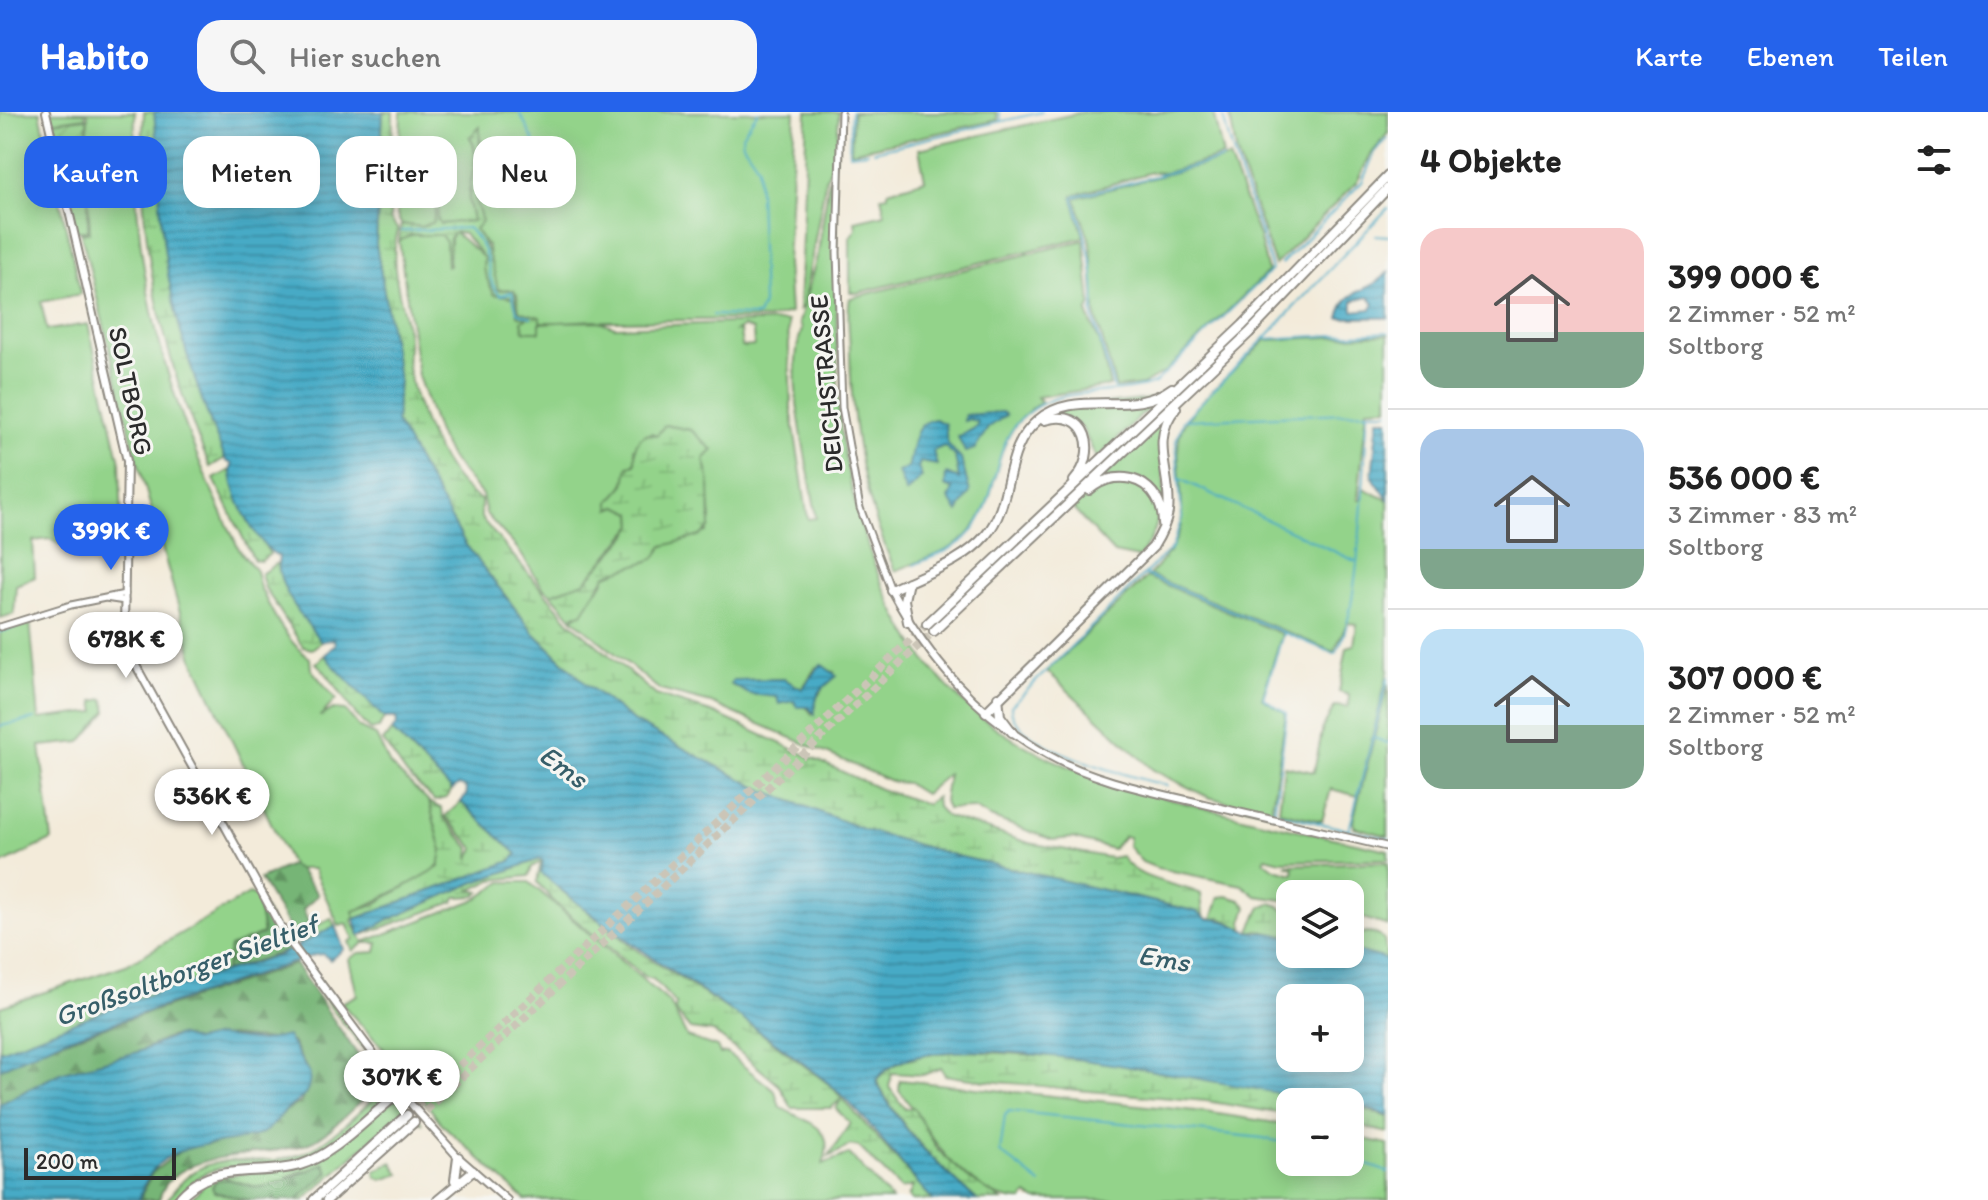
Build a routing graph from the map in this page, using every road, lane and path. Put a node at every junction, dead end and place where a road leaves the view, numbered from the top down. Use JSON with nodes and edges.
{"nodes":[{"id":1,"x":46,"y":112,"type":"edge"},
{"id":2,"x":841,"y":112,"type":"edge"},
{"id":3,"x":1388,"y":176,"type":"edge"},
{"id":4,"x":1388,"y":188,"type":"edge"},
{"id":5,"x":1189,"y":377,"type":"junction"},
{"id":6,"x":1190,"y":389,"type":"junction"},
{"id":7,"x":1031,"y":428,"type":"junction"},
{"id":8,"x":1077,"y":496,"type":"junction"},
{"id":9,"x":1050,"y":509,"type":"junction"},
{"id":10,"x":1162,"y":533,"type":"junction"},
{"id":11,"x":908,"y":582,"type":"junction"},
{"id":12,"x":891,"y":590,"type":"junction"},
{"id":13,"x":125,"y":597,"type":"junction"},
{"id":14,"x":908,"y":622,"type":"junction"},
{"id":15,"x":0,"y":627,"type":"edge"},
{"id":16,"x":998,"y":697,"type":"junction"},
{"id":17,"x":986,"y":712,"type":"junction"},
{"id":18,"x":1012,"y":732,"type":"junction"},
{"id":19,"x":1388,"y":847,"type":"edge"},
{"id":20,"x":388,"y":1074,"type":"junction"},
{"id":21,"x":400,"y":1090,"type":"junction"},
{"id":22,"x":385,"y":1096,"type":"junction"},
{"id":23,"x":373,"y":1111,"type":"junction"},
{"id":24,"x":458,"y":1157,"type":"junction"},
{"id":25,"x":471,"y":1169,"type":"junction"},
{"id":26,"x":198,"y":1181,"type":"junction"},
{"id":27,"x":453,"y":1184,"type":"junction"},
{"id":28,"x":178,"y":1200,"type":"edge"},
{"id":29,"x":187,"y":1200,"type":"edge"},
{"id":30,"x":314,"y":1200,"type":"edge"},
{"id":31,"x":327,"y":1200,"type":"edge"},
{"id":32,"x":438,"y":1200,"type":"edge"},
{"id":33,"x":507,"y":1200,"type":"edge"}],
"edges":[{"from":1,"to":13,"type":"main road","name":"SOLTBORG"},
{"from":2,"to":12,"type":"street","name":"DEICHSTRASSE"},
{"from":3,"to":5,"type":"highway"},
{"from":4,"to":6,"type":"highway"},
{"from":5,"to":7,"type":"highway"},
{"from":5,"to":9,"type":"highway"},
{"from":6,"to":8,"type":"highway"},
{"from":6,"to":10,"type":"highway"},
{"from":7,"to":9,"type":"highway"},
{"from":7,"to":11,"type":"highway"},
{"from":8,"to":9,"type":"highway"},
{"from":8,"to":10,"type":"highway"},
{"from":10,"to":16,"type":"highway"},
{"from":11,"to":12,"type":"highway"},
{"from":11,"to":14,"type":"highway"},
{"from":12,"to":14,"type":"main road","name":"DEICHSTRASSE"},
{"from":13,"to":15,"type":"street"},
{"from":13,"to":20,"type":"main road","name":"SOLTBORG"},
{"from":14,"to":17,"type":"main road","name":"DEICHSTRASSE"},
{"from":16,"to":17,"type":"highway"},
{"from":16,"to":18,"type":"highway"},
{"from":17,"to":18,"type":"main road","name":"DEICHSTRASSE"},
{"from":18,"to":19,"type":"main road","name":"DEICHSTRASSE"},
{"from":20,"to":21,"type":"main road","name":"SOLTBORG"},
{"from":20,"to":22,"type":"highway"},
{"from":21,"to":22,"type":"highway"},
{"from":21,"to":23,"type":"highway"},
{"from":21,"to":24,"type":"main road","name":"SOLTBORG"},
{"from":22,"to":23,"type":"highway"},
{"from":23,"to":26,"type":"highway"},
{"from":24,"to":25,"type":"main road","name":"SOLTBORG"},
{"from":24,"to":27,"type":"highway"},
{"from":25,"to":27,"type":"highway"},
{"from":25,"to":33,"type":"main road","name":"SOLTBORG"},
{"from":26,"to":28,"type":"highway"},
{"from":26,"to":29,"type":"highway"},
{"from":27,"to":32,"type":"highway"},
{"from":30,"to":31,"type":"highway"}]}
